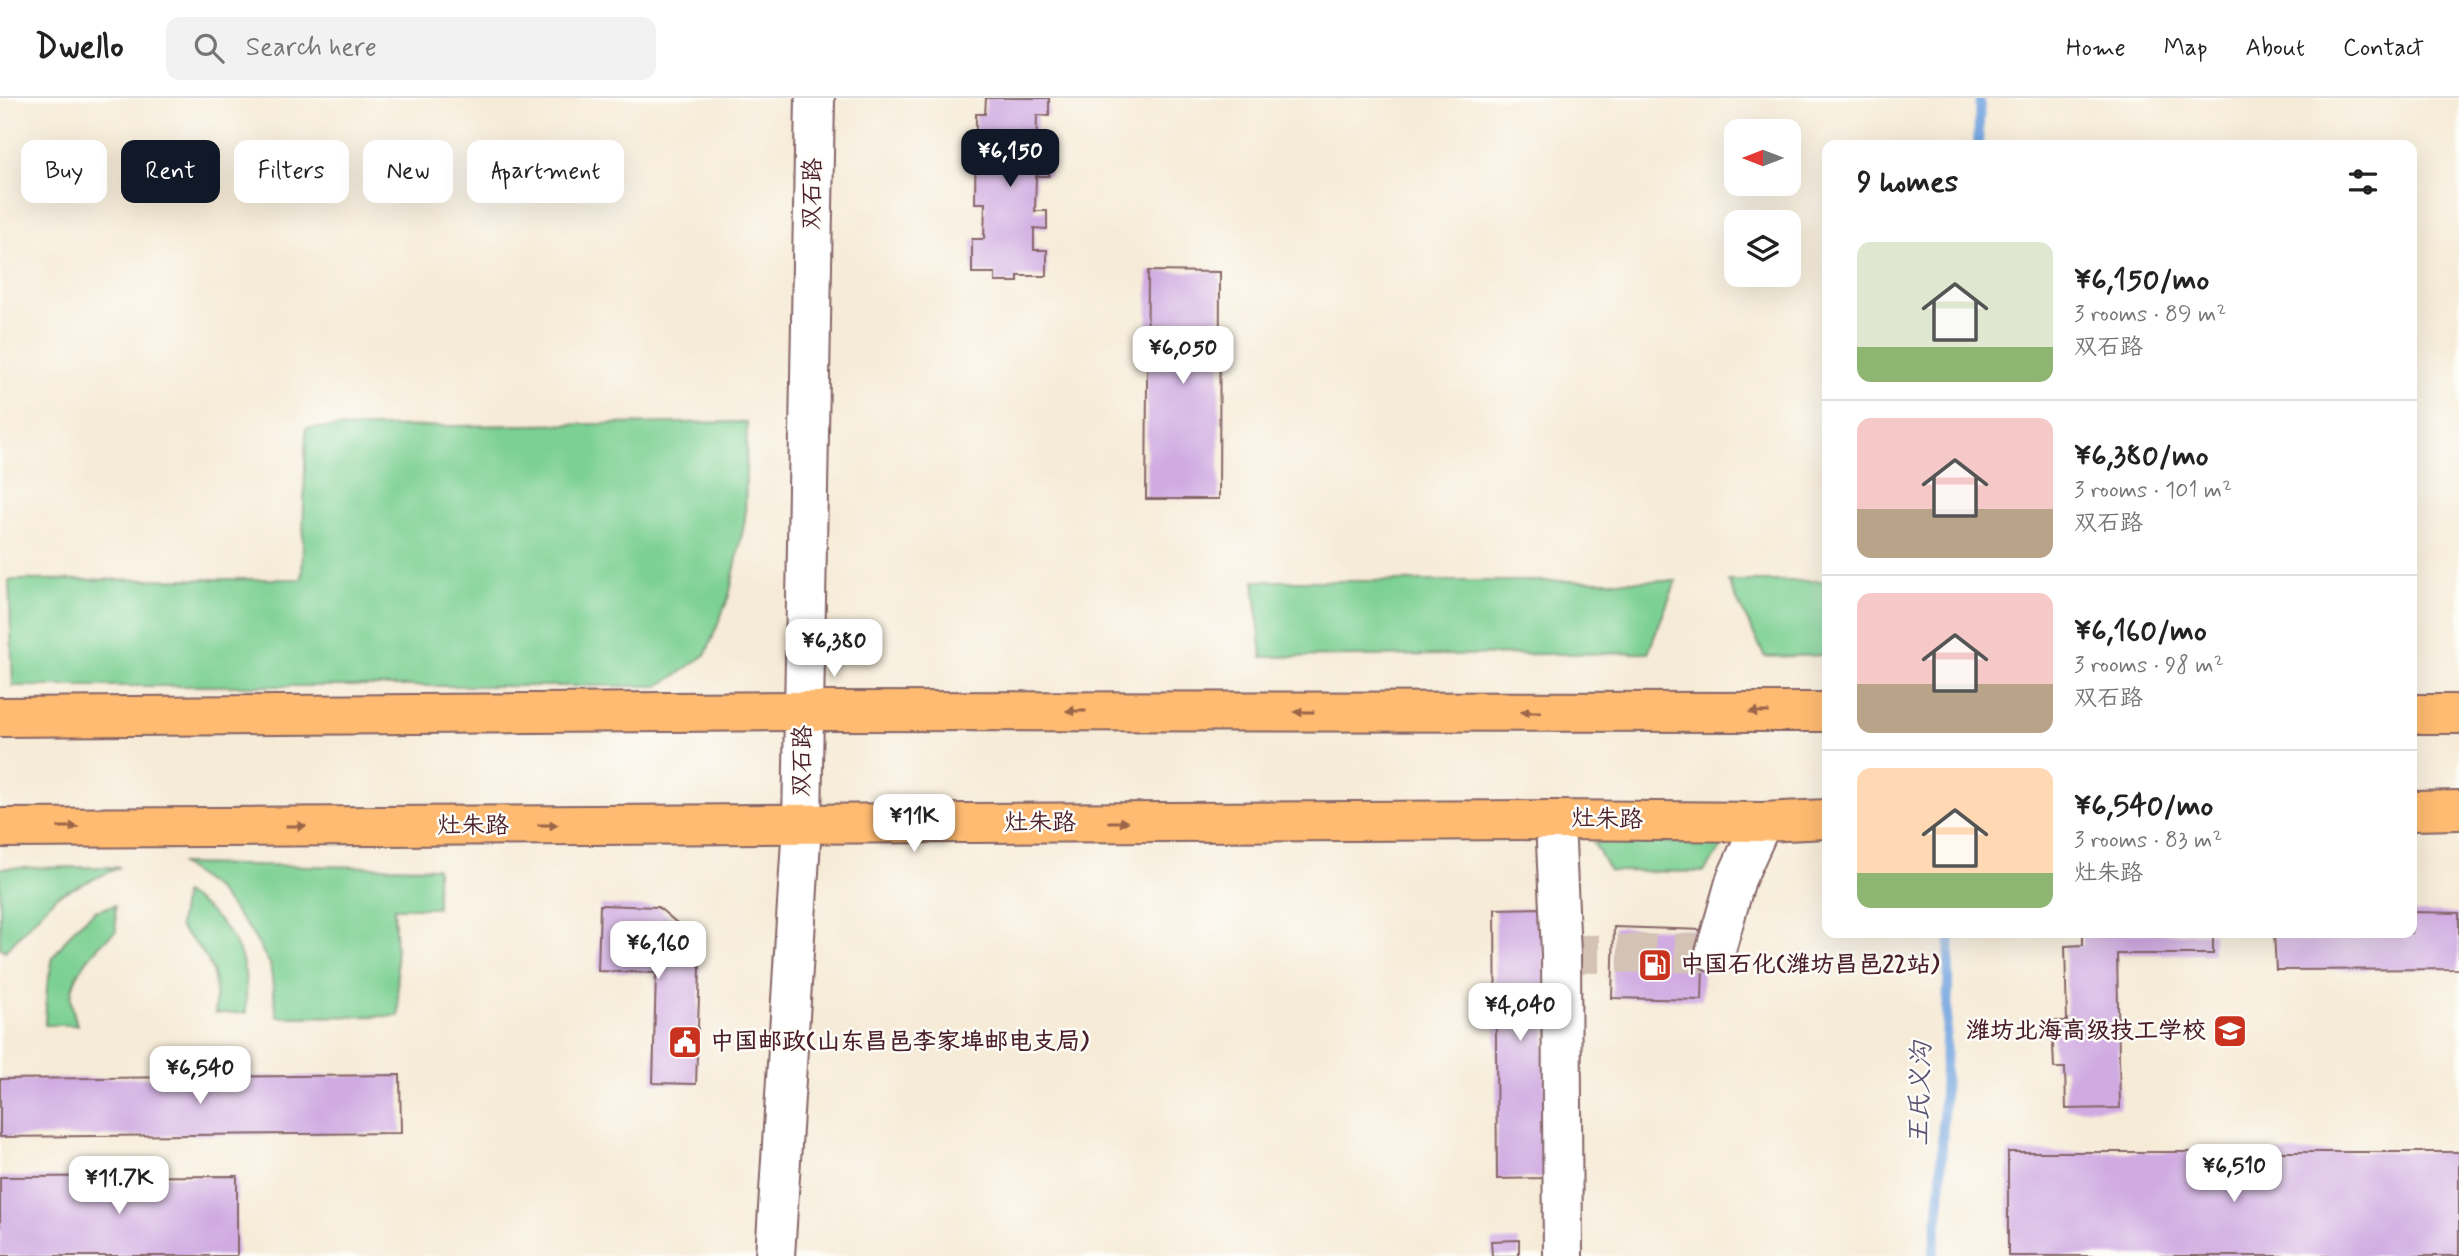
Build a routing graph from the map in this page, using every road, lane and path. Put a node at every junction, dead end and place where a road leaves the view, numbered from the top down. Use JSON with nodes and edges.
{"nodes":[{"id":1,"x":815,"y":98,"type":"edge"},
{"id":2,"x":804,"y":711,"type":"junction"},
{"id":3,"x":1822,"y":712,"type":"edge"},
{"id":4,"x":2417,"y":714,"type":"edge"},
{"id":5,"x":2459,"y":714,"type":"edge"},
{"id":6,"x":0,"y":717,"type":"edge"},
{"id":7,"x":2459,"y":810,"type":"edge"},
{"id":8,"x":2417,"y":811,"type":"edge"},
{"id":9,"x":1822,"y":819,"type":"edge"},
{"id":10,"x":1555,"y":820,"type":"junction"},
{"id":11,"x":1762,"y":821,"type":"junction"},
{"id":12,"x":802,"y":824,"type":"junction"},
{"id":13,"x":0,"y":828,"type":"edge"},
{"id":14,"x":1715,"y":953,"type":"dead end"},
{"id":15,"x":775,"y":1256,"type":"edge"},
{"id":16,"x":1563,"y":1256,"type":"edge"}],
"edges":[{"from":1,"to":2,"type":"street","name":"双石路"},
{"from":3,"to":2,"type":"main road","one_way":true},
{"from":2,"to":6,"type":"main road"},
{"from":2,"to":12,"type":"street","name":"双石路"},
{"from":4,"to":5,"type":"main road"},
{"from":7,"to":8,"type":"main road"},
{"from":9,"to":11,"type":"main road","name":"灶朱路"},
{"from":10,"to":11,"type":"main road","name":"灶朱路"},
{"from":12,"to":10,"type":"main road","name":"灶朱路","one_way":true},
{"from":10,"to":16,"type":"street"},
{"from":11,"to":14,"type":"street"},
{"from":13,"to":12,"type":"main road","name":"灶朱路","one_way":true},
{"from":12,"to":15,"type":"street","name":"双石路"}]}
